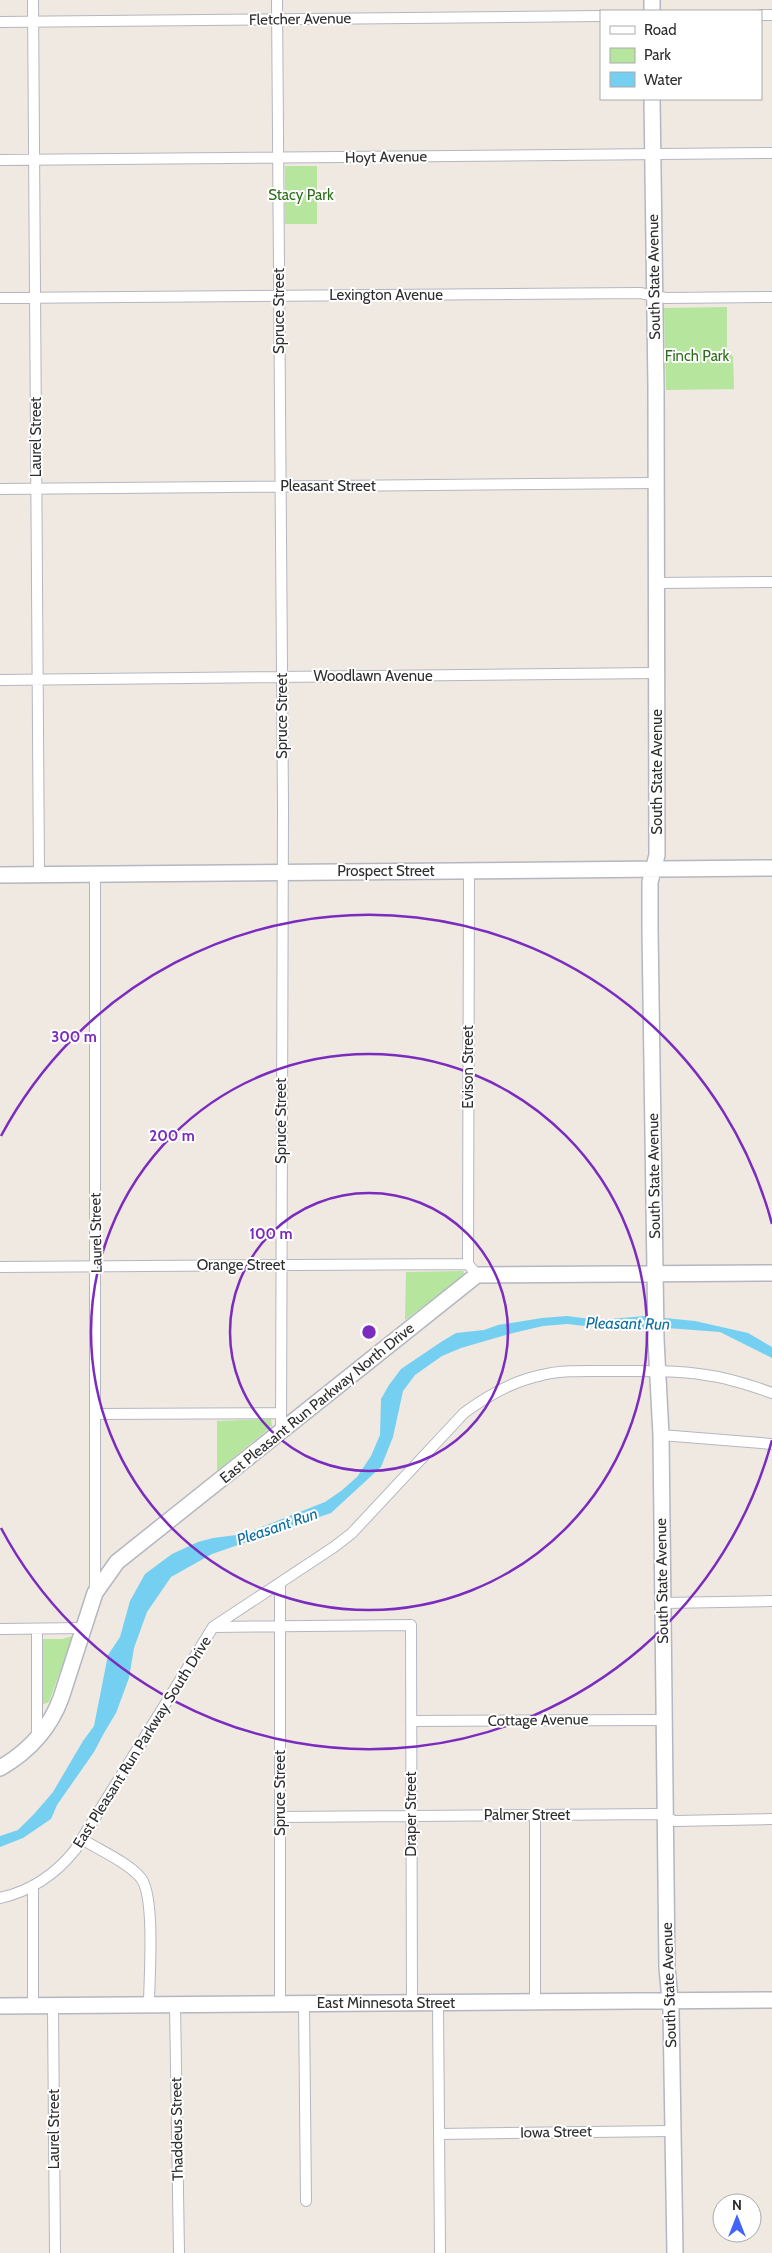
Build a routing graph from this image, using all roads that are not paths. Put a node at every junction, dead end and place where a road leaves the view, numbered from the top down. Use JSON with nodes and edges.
{"nodes":[{"id":1,"x":33,"y":0,"type":"edge"},
{"id":2,"x":277,"y":0,"type":"edge"},
{"id":3,"x":600,"y":16,"type":"edge"},
{"id":4,"x":278,"y":20,"type":"junction"},
{"id":5,"x":0,"y":22,"type":"edge"},
{"id":6,"x":33,"y":22,"type":"junction"},
{"id":7,"x":652,"y":100,"type":"edge"},
{"id":8,"x":772,"y":153,"type":"edge"},
{"id":9,"x":653,"y":154,"type":"junction"},
{"id":10,"x":278,"y":158,"type":"junction"},
{"id":11,"x":0,"y":160,"type":"edge"},
{"id":12,"x":34,"y":160,"type":"junction"},
{"id":13,"x":279,"y":296,"type":"junction"},
{"id":14,"x":653,"y":296,"type":"junction"},
{"id":15,"x":772,"y":297,"type":"edge"},
{"id":16,"x":0,"y":298,"type":"edge"},
{"id":17,"x":35,"y":298,"type":"junction"},
{"id":18,"x":656,"y":483,"type":"junction"},
{"id":19,"x":281,"y":486,"type":"junction"},
{"id":20,"x":0,"y":489,"type":"edge"},
{"id":21,"x":37,"y":489,"type":"junction"},
{"id":22,"x":772,"y":582,"type":"edge"},
{"id":23,"x":657,"y":583,"type":"junction"},
{"id":24,"x":656,"y":673,"type":"junction"},
{"id":25,"x":282,"y":677,"type":"junction"},
{"id":26,"x":38,"y":679,"type":"junction"},
{"id":27,"x":0,"y":680,"type":"edge"},
{"id":28,"x":772,"y":868,"type":"edge"},
{"id":29,"x":653,"y":869,"type":"junction"},
{"id":30,"x":469,"y":871,"type":"junction"},
{"id":31,"x":282,"y":872,"type":"junction"},
{"id":32,"x":0,"y":874,"type":"edge"},
{"id":33,"x":39,"y":874,"type":"junction"},
{"id":34,"x":95,"y":874,"type":"junction"},
{"id":35,"x":281,"y":1265,"type":"junction"},
{"id":36,"x":0,"y":1267,"type":"edge"},
{"id":37,"x":95,"y":1267,"type":"junction"},
{"id":38,"x":473,"y":1270,"type":"junction"},
{"id":39,"x":772,"y":1273,"type":"edge"},
{"id":40,"x":655,"y":1274,"type":"junction"},
{"id":41,"x":658,"y":1372,"type":"junction"},
{"id":42,"x":772,"y":1393,"type":"edge"},
{"id":43,"x":281,"y":1413,"type":"junction"},
{"id":44,"x":96,"y":1414,"type":"junction"},
{"id":45,"x":281,"y":1432,"type":"junction"},
{"id":46,"x":661,"y":1436,"type":"junction"},
{"id":47,"x":772,"y":1444,"type":"edge"},
{"id":48,"x":280,"y":1582,"type":"junction"},
{"id":49,"x":95,"y":1593,"type":"junction"},
{"id":50,"x":772,"y":1601,"type":"edge"},
{"id":51,"x":663,"y":1603,"type":"junction"},
{"id":52,"x":280,"y":1626,"type":"junction"},
{"id":53,"x":214,"y":1627,"type":"junction"},
{"id":54,"x":84,"y":1628,"type":"junction"},
{"id":55,"x":0,"y":1629,"type":"edge"},
{"id":56,"x":37,"y":1629,"type":"junction"},
{"id":57,"x":664,"y":1720,"type":"junction"},
{"id":58,"x":411,"y":1721,"type":"junction"},
{"id":59,"x":37,"y":1739,"type":"junction"},
{"id":60,"x":0,"y":1768,"type":"edge"},
{"id":61,"x":535,"y":1814,"type":"junction"},
{"id":62,"x":411,"y":1815,"type":"junction"},
{"id":63,"x":280,"y":1817,"type":"junction"},
{"id":64,"x":665,"y":1818,"type":"junction"},
{"id":65,"x":772,"y":1819,"type":"edge"},
{"id":66,"x":82,"y":1839,"type":"junction"},
{"id":67,"x":33,"y":1887,"type":"junction"},
{"id":68,"x":0,"y":1898,"type":"edge"},
{"id":69,"x":772,"y":2000,"type":"edge"},
{"id":70,"x":671,"y":2001,"type":"junction"},
{"id":71,"x":535,"y":2002,"type":"junction"},
{"id":72,"x":412,"y":2003,"type":"junction"},
{"id":73,"x":438,"y":2003,"type":"junction"},
{"id":74,"x":280,"y":2004,"type":"junction"},
{"id":75,"x":304,"y":2004,"type":"junction"},
{"id":76,"x":149,"y":2005,"type":"junction"},
{"id":77,"x":175,"y":2005,"type":"junction"},
{"id":78,"x":0,"y":2006,"type":"edge"},
{"id":79,"x":33,"y":2006,"type":"junction"},
{"id":80,"x":53,"y":2006,"type":"junction"},
{"id":81,"x":673,"y":2131,"type":"junction"},
{"id":82,"x":439,"y":2134,"type":"junction"},
{"id":83,"x":306,"y":2201,"type":"dead end"},
{"id":84,"x":55,"y":2253,"type":"edge"},
{"id":85,"x":179,"y":2253,"type":"edge"},
{"id":86,"x":440,"y":2253,"type":"edge"},
{"id":87,"x":675,"y":2253,"type":"edge"}],
"edges":[{"from":1,"to":6,"type":"street","name":"Laurel Street"},
{"from":2,"to":4,"type":"street","name":"Spruce Street"},
{"from":3,"to":4,"type":"street","name":"Fletcher Avenue"},
{"from":4,"to":6,"type":"street","name":"Fletcher Avenue"},
{"from":4,"to":10,"type":"street","name":"Spruce Street"},
{"from":5,"to":6,"type":"street","name":"Fletcher Avenue"},
{"from":6,"to":12,"type":"street","name":"Laurel Street"},
{"from":7,"to":9,"type":"street","name":"South State Avenue"},
{"from":8,"to":9,"type":"street","name":"Hoyt Avenue"},
{"from":9,"to":10,"type":"street","name":"Hoyt Avenue"},
{"from":9,"to":14,"type":"street","name":"South State Avenue"},
{"from":10,"to":12,"type":"street","name":"Hoyt Avenue"},
{"from":10,"to":13,"type":"street","name":"Spruce Street"},
{"from":11,"to":12,"type":"street","name":"Hoyt Avenue"},
{"from":12,"to":17,"type":"street","name":"Laurel Street"},
{"from":13,"to":14,"type":"street","name":"Lexington Avenue"},
{"from":13,"to":17,"type":"street","name":"Lexington Avenue"},
{"from":13,"to":19,"type":"street","name":"Spruce Street"},
{"from":14,"to":15,"type":"street","name":"Lexington Avenue"},
{"from":14,"to":18,"type":"street","name":"South State Avenue"},
{"from":16,"to":17,"type":"street","name":"Lexington Avenue"},
{"from":17,"to":21,"type":"street","name":"Laurel Street"},
{"from":18,"to":19,"type":"street","name":"Pleasant Street"},
{"from":18,"to":23,"type":"street","name":"South State Avenue"},
{"from":19,"to":21,"type":"street","name":"Pleasant Street"},
{"from":19,"to":25,"type":"street","name":"Spruce Street"},
{"from":20,"to":21,"type":"street","name":"Pleasant Street"},
{"from":21,"to":26,"type":"street","name":"Laurel Street"},
{"from":22,"to":23,"type":"street"},
{"from":23,"to":24,"type":"street","name":"South State Avenue"},
{"from":24,"to":25,"type":"street","name":"Woodlawn Avenue"},
{"from":24,"to":29,"type":"street","name":"South State Avenue"},
{"from":25,"to":26,"type":"street","name":"Woodlawn Avenue"},
{"from":25,"to":31,"type":"street","name":"Spruce Street"},
{"from":26,"to":27,"type":"street","name":"Woodlawn Avenue"},
{"from":26,"to":33,"type":"street","name":"Laurel Street"},
{"from":28,"to":29,"type":"street","name":"Prospect Street"},
{"from":29,"to":30,"type":"street","name":"Prospect Street"},
{"from":29,"to":40,"type":"street","name":"South State Avenue"},
{"from":30,"to":31,"type":"street","name":"Prospect Street"},
{"from":30,"to":38,"type":"street","name":"Evison Street"},
{"from":31,"to":34,"type":"street","name":"Prospect Street"},
{"from":31,"to":35,"type":"street","name":"Spruce Street"},
{"from":32,"to":33,"type":"street","name":"Prospect Street"},
{"from":33,"to":34,"type":"street","name":"Prospect Street"},
{"from":34,"to":37,"type":"street","name":"Laurel Street"},
{"from":35,"to":37,"type":"street","name":"Orange Street"},
{"from":35,"to":38,"type":"street","name":"Orange Street"},
{"from":35,"to":43,"type":"street","name":"Spruce Street"},
{"from":36,"to":37,"type":"street","name":"Orange Street"},
{"from":37,"to":44,"type":"street","name":"Laurel Street"},
{"from":38,"to":40,"type":"street"},
{"from":38,"to":45,"type":"street","name":"East Pleasant Run Parkway North Drive"},
{"from":39,"to":40,"type":"street"},
{"from":40,"to":41,"type":"street","name":"South State Avenue"},
{"from":41,"to":42,"type":"street","name":"East Pleasant Run Parkway South Drive"},
{"from":41,"to":46,"type":"street","name":"South State Avenue"},
{"from":41,"to":48,"type":"street","name":"East Pleasant Run Parkway South Drive"},
{"from":43,"to":44,"type":"street"},
{"from":43,"to":45,"type":"street","name":"Spruce Street"},
{"from":44,"to":49,"type":"street","name":"Laurel Street"},
{"from":45,"to":49,"type":"street","name":"East Pleasant Run Parkway North Drive"},
{"from":46,"to":47,"type":"street"},
{"from":46,"to":51,"type":"street","name":"South State Avenue"},
{"from":48,"to":52,"type":"street","name":"Spruce Street"},
{"from":48,"to":53,"type":"street","name":"East Pleasant Run Parkway South Drive"},
{"from":49,"to":54,"type":"street","name":"East Pleasant Run Parkway North Drive"},
{"from":50,"to":51,"type":"street"},
{"from":51,"to":57,"type":"street","name":"South State Avenue"},
{"from":52,"to":53,"type":"street"},
{"from":52,"to":58,"type":"street","name":"Draper Street"},
{"from":52,"to":63,"type":"street","name":"Spruce Street"},
{"from":53,"to":66,"type":"street","name":"East Pleasant Run Parkway South Drive"},
{"from":54,"to":56,"type":"street"},
{"from":54,"to":59,"type":"street","name":"East Pleasant Run Parkway North Drive"},
{"from":55,"to":56,"type":"street"},
{"from":56,"to":59,"type":"street"},
{"from":57,"to":58,"type":"street","name":"Cottage Avenue"},
{"from":57,"to":64,"type":"street","name":"South State Avenue"},
{"from":58,"to":62,"type":"street","name":"Draper Street"},
{"from":59,"to":60,"type":"street","name":"East Pleasant Run Parkway North Drive"},
{"from":61,"to":62,"type":"street","name":"Palmer Street"},
{"from":61,"to":64,"type":"street","name":"Palmer Street"},
{"from":61,"to":71,"type":"street"},
{"from":62,"to":63,"type":"street","name":"Palmer Street"},
{"from":62,"to":72,"type":"street","name":"Draper Street"},
{"from":63,"to":74,"type":"street","name":"Spruce Street"},
{"from":64,"to":65,"type":"street","name":"Palmer Street"},
{"from":64,"to":70,"type":"street","name":"South State Avenue"},
{"from":66,"to":67,"type":"street","name":"East Pleasant Run Parkway South Drive"},
{"from":66,"to":76,"type":"street"},
{"from":67,"to":68,"type":"street","name":"East Pleasant Run Parkway South Drive"},
{"from":67,"to":79,"type":"street"},
{"from":69,"to":70,"type":"street","name":"East Minnesota Street"},
{"from":70,"to":71,"type":"street","name":"East Minnesota Street"},
{"from":70,"to":81,"type":"street","name":"South State Avenue"},
{"from":71,"to":73,"type":"street","name":"East Minnesota Street"},
{"from":72,"to":73,"type":"street","name":"East Minnesota Street"},
{"from":72,"to":75,"type":"street","name":"East Minnesota Street"},
{"from":73,"to":82,"type":"street"},
{"from":74,"to":75,"type":"street","name":"East Minnesota Street"},
{"from":74,"to":77,"type":"street","name":"East Minnesota Street"},
{"from":75,"to":83,"type":"street"},
{"from":76,"to":77,"type":"street","name":"East Minnesota Street"},
{"from":76,"to":80,"type":"street","name":"East Minnesota Street"},
{"from":77,"to":85,"type":"street","name":"Thaddeus Street"},
{"from":78,"to":79,"type":"street","name":"East Minnesota Street"},
{"from":79,"to":80,"type":"street","name":"East Minnesota Street"},
{"from":80,"to":84,"type":"street","name":"Laurel Street"},
{"from":81,"to":82,"type":"street","name":"Iowa Street"},
{"from":81,"to":87,"type":"street","name":"South State Avenue"},
{"from":82,"to":86,"type":"street"}]}
